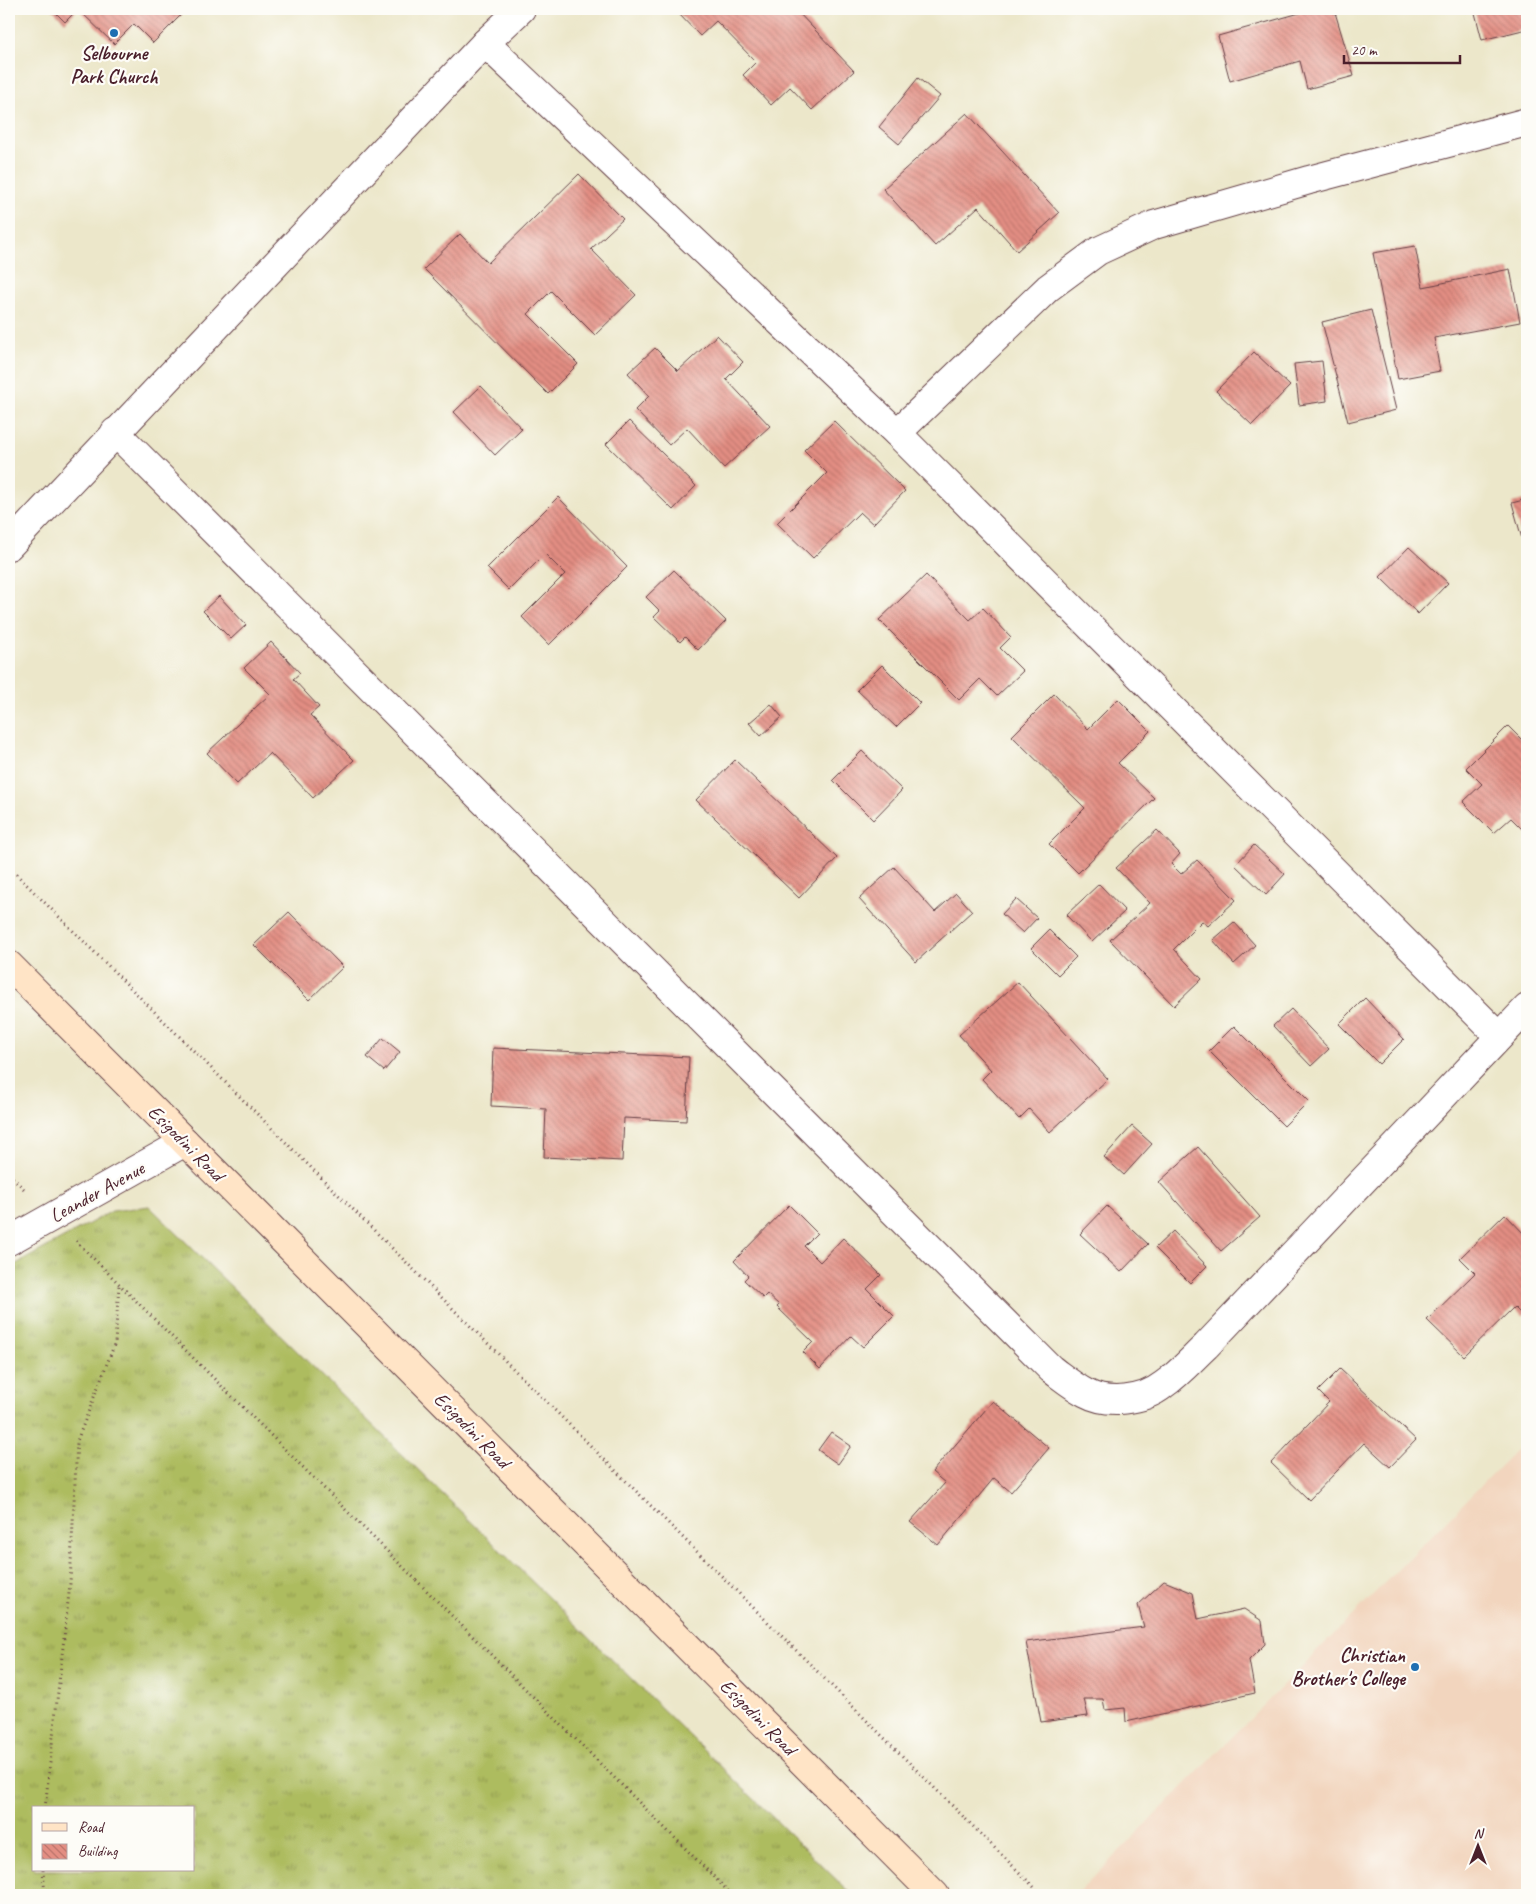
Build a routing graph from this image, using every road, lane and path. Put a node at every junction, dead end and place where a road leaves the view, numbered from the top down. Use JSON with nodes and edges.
{"nodes":[{"id":1,"x":521,"y":9,"type":"edge"},
{"id":2,"x":485,"y":43,"type":"junction"},
{"id":3,"x":1527,"y":122,"type":"edge"},
{"id":4,"x":115,"y":432,"type":"junction"},
{"id":5,"x":897,"y":433,"type":"junction"},
{"id":6,"x":9,"y":546,"type":"edge"},
{"id":7,"x":9,"y":867,"type":"edge"},
{"id":8,"x":9,"y":965,"type":"edge"},
{"id":9,"x":1527,"y":1008,"type":"edge"},
{"id":10,"x":1499,"y":1036,"type":"junction"},
{"id":11,"x":185,"y":1142,"type":"junction"},
{"id":12,"x":9,"y":1174,"type":"edge"},
{"id":13,"x":52,"y":1217,"type":"junction"},
{"id":14,"x":9,"y":1241,"type":"edge"},
{"id":15,"x":119,"y":1284,"type":"junction"},
{"id":16,"x":45,"y":1806,"type":"edge"},
{"id":17,"x":44,"y":1872,"type":"edge"},
{"id":18,"x":45,"y":1895,"type":"edge"},
{"id":19,"x":732,"y":1895,"type":"edge"},
{"id":20,"x":935,"y":1895,"type":"edge"},
{"id":21,"x":1042,"y":1895,"type":"edge"}],
"edges":[{"from":1,"to":2,"type":"street"},
{"from":2,"to":4,"type":"street"},
{"from":2,"to":5,"type":"street"},
{"from":3,"to":5,"type":"street"},
{"from":4,"to":6,"type":"street"},
{"from":4,"to":10,"type":"street"},
{"from":5,"to":10,"type":"street"},
{"from":7,"to":21,"type":"path"},
{"from":8,"to":11,"type":"main road","name":"Esigodini Road"},
{"from":9,"to":10,"type":"street"},
{"from":11,"to":13,"type":"street","name":"Leander Avenue"},
{"from":11,"to":20,"type":"main road","name":"Esigodini Road"},
{"from":12,"to":13,"type":"path"},
{"from":13,"to":14,"type":"street","name":"Leander Avenue"},
{"from":13,"to":15,"type":"path"},
{"from":15,"to":16,"type":"path"},
{"from":15,"to":19,"type":"path"},
{"from":17,"to":18,"type":"path"}]}
